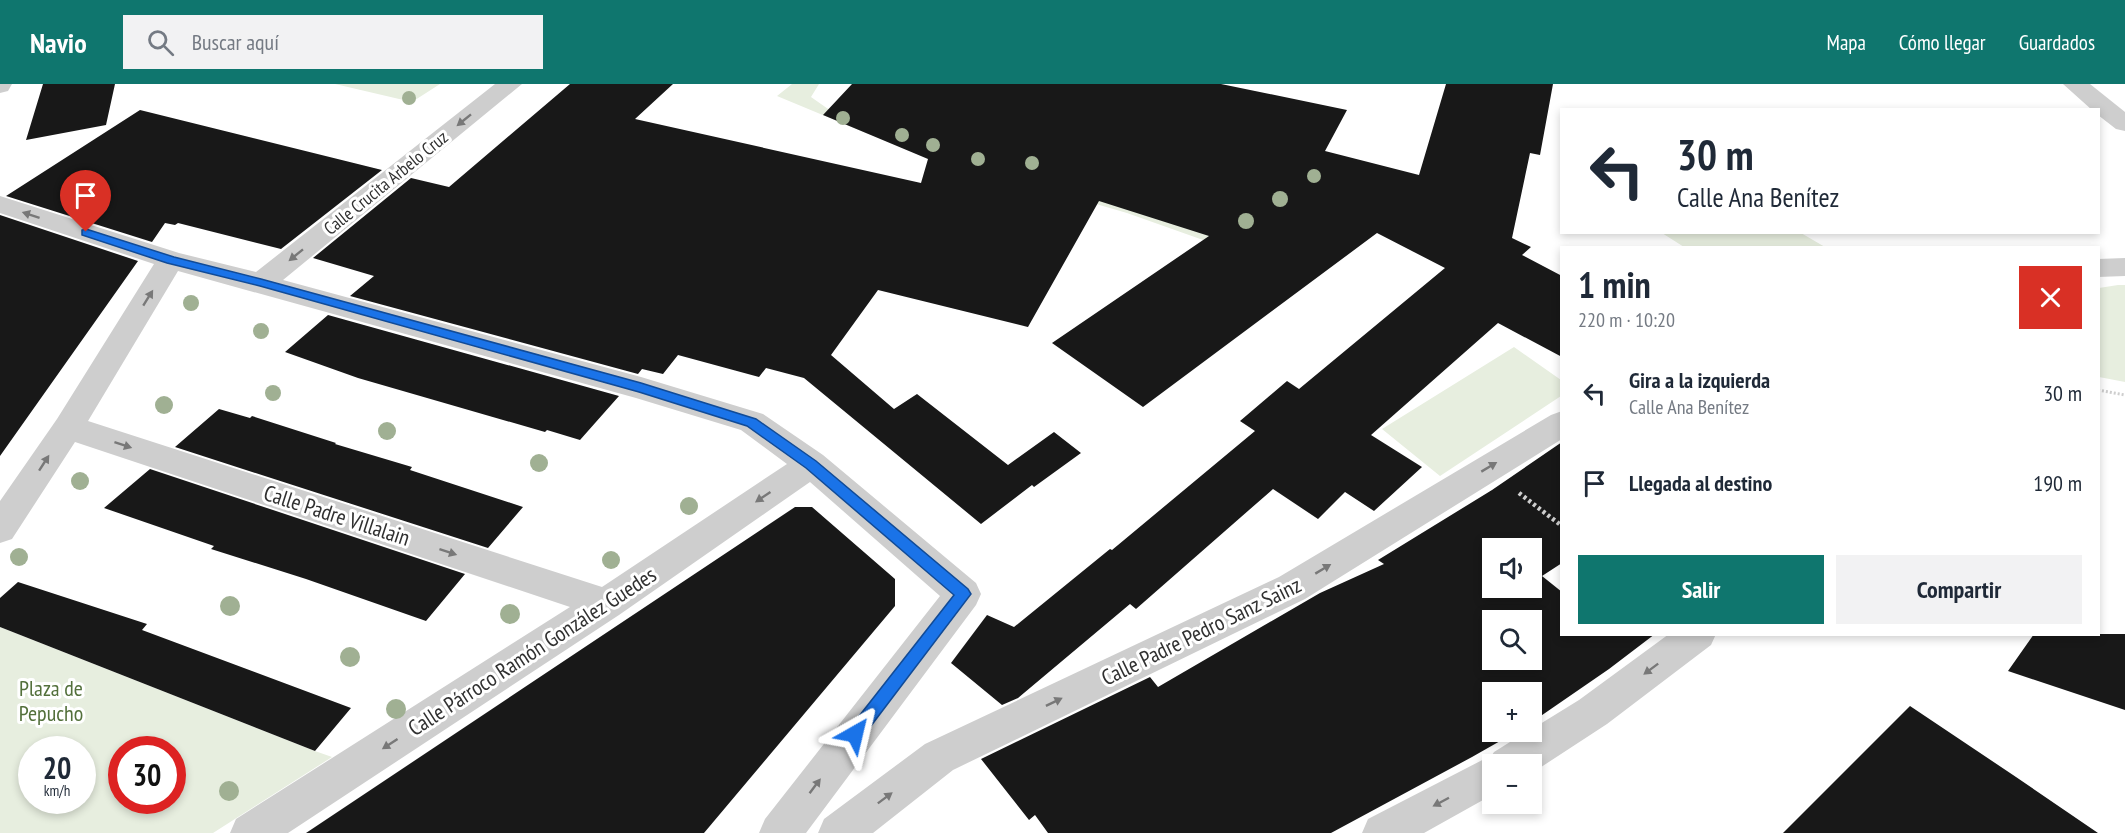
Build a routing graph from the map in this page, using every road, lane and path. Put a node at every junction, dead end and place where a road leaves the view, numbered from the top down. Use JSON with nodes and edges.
{"nodes":[{"id":1,"x":510,"y":84,"type":"edge"},
{"id":2,"x":2075,"y":84,"type":"edge"},
{"id":3,"x":2125,"y":124,"type":"edge"},
{"id":4,"x":0,"y":204,"type":"edge"},
{"id":5,"x":171,"y":260,"type":"junction"},
{"id":6,"x":2125,"y":267,"type":"edge"},
{"id":7,"x":2100,"y":268,"type":"edge"},
{"id":8,"x":261,"y":283,"type":"junction"},
{"id":9,"x":2100,"y":390,"type":"edge"},
{"id":10,"x":2125,"y":395,"type":"edge"},
{"id":11,"x":1560,"y":424,"type":"edge"},
{"id":12,"x":68,"y":427,"type":"junction"},
{"id":13,"x":811,"y":464,"type":"junction"},
{"id":14,"x":1488,"y":468,"type":"junction"},
{"id":15,"x":13,"y":493,"type":"edge"},
{"id":16,"x":1560,"y":524,"type":"edge"},
{"id":17,"x":0,"y":529,"type":"edge"},
{"id":18,"x":606,"y":604,"type":"junction"},
{"id":19,"x":1695,"y":636,"type":"edge"},
{"id":20,"x":1526,"y":754,"type":"edge"},
{"id":21,"x":1482,"y":779,"type":"edge"},
{"id":22,"x":251,"y":833,"type":"edge"},
{"id":23,"x":780,"y":833,"type":"edge"},
{"id":24,"x":838,"y":833,"type":"edge"},
{"id":25,"x":1383,"y":833,"type":"edge"}],
"edges":[{"from":1,"to":8,"type":"street","name":"Calle Crucita Arbelo Cruz","one_way":true},
{"from":2,"to":3,"type":"street"},
{"from":5,"to":4,"type":"street","one_way":true},
{"from":5,"to":8,"type":"street"},
{"from":12,"to":5,"type":"street","one_way":true},
{"from":6,"to":7,"type":"street"},
{"from":8,"to":13,"type":"street"},
{"from":9,"to":10,"type":"path"},
{"from":14,"to":11,"type":"street","name":"Calle Padre Pedro Sanz Sainz","one_way":true},
{"from":15,"to":12,"type":"street","one_way":true},
{"from":12,"to":18,"type":"street","name":"Calle Padre Villalain","one_way":true},
{"from":13,"to":18,"type":"street","name":"Calle Párroco Ramón González Guedes","one_way":true},
{"from":23,"to":13,"type":"street","one_way":true},
{"from":14,"to":16,"type":"path"},
{"from":24,"to":14,"type":"street","name":"Calle Padre Pedro Sanz Sainz","one_way":true},
{"from":15,"to":17,"type":"street"},
{"from":18,"to":22,"type":"street","name":"Calle Párroco Ramón González Guedes","one_way":true},
{"from":19,"to":20,"type":"street","one_way":true},
{"from":21,"to":25,"type":"street","one_way":true}]}
